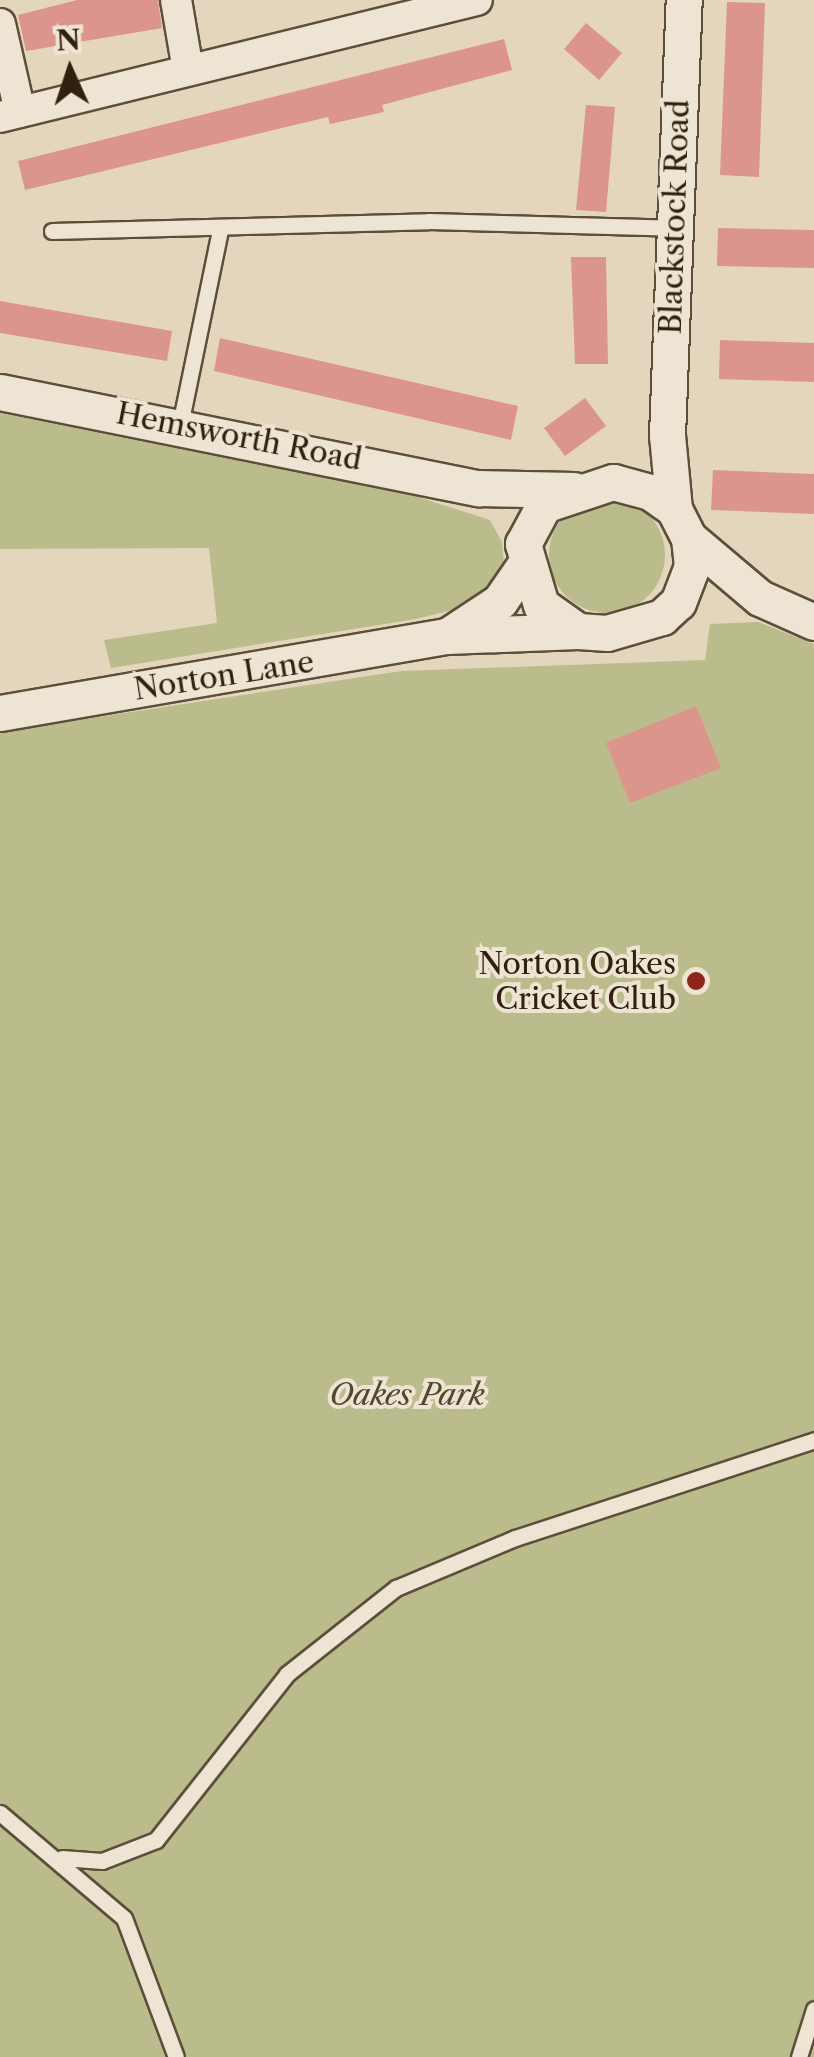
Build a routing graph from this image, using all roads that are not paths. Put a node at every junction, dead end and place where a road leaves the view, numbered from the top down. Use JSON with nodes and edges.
{"nodes":[{"id":1,"x":176,"y":0,"type":"edge"},
{"id":2,"x":478,"y":0,"type":"edge"},
{"id":3,"x":684,"y":0,"type":"edge"},
{"id":4,"x":0,"y":24,"type":"edge"},
{"id":5,"x":188,"y":70,"type":"junction"},
{"id":6,"x":10,"y":115,"type":"edge"},
{"id":7,"x":674,"y":228,"type":"junction"},
{"id":8,"x":220,"y":230,"type":"junction"},
{"id":9,"x":52,"y":231,"type":"dead end"},
{"id":10,"x":0,"y":392,"type":"edge"},
{"id":11,"x":180,"y":425,"type":"junction"},
{"id":12,"x":666,"y":435,"type":"junction"},
{"id":13,"x":613,"y":482,"type":"junction"},
{"id":14,"x":478,"y":488,"type":"junction"},
{"id":15,"x":574,"y":490,"type":"junction"},
{"id":16,"x":682,"y":523,"type":"junction"},
{"id":17,"x":524,"y":555,"type":"junction"},
{"id":18,"x":760,"y":598,"type":"junction"},
{"id":19,"x":674,"y":608,"type":"junction"},
{"id":20,"x":814,"y":622,"type":"edge"},
{"id":21,"x":578,"y":631,"type":"junction"},
{"id":22,"x":447,"y":636,"type":"junction"},
{"id":23,"x":0,"y":712,"type":"edge"},
{"id":24,"x":814,"y":1440,"type":"edge"},
{"id":25,"x":0,"y":1813,"type":"edge"},
{"id":26,"x":62,"y":1858,"type":"junction"},
{"id":27,"x":814,"y":2009,"type":"edge"},
{"id":28,"x":176,"y":2057,"type":"edge"},
{"id":29,"x":799,"y":2057,"type":"edge"}],
"edges":[{"from":1,"to":5,"type":"street"},
{"from":2,"to":5,"type":"street"},
{"from":3,"to":7,"type":"street","name":"Blackstock Road"},
{"from":4,"to":6,"type":"street"},
{"from":5,"to":6,"type":"street"},
{"from":7,"to":8,"type":"lane"},
{"from":7,"to":12,"type":"street","name":"Blackstock Road"},
{"from":8,"to":9,"type":"lane"},
{"from":8,"to":11,"type":"lane"},
{"from":10,"to":11,"type":"street","name":"Hemsworth Road"},
{"from":11,"to":14,"type":"street","name":"Hemsworth Road"},
{"from":12,"to":13,"type":"street"},
{"from":12,"to":16,"type":"street","name":"Blackstock Road"},
{"from":13,"to":15,"type":"street"},
{"from":13,"to":16,"type":"street"},
{"from":14,"to":15,"type":"street","name":"Hemsworth Road"},
{"from":14,"to":17,"type":"street"},
{"from":15,"to":17,"type":"street"},
{"from":16,"to":18,"type":"street"},
{"from":16,"to":19,"type":"street"},
{"from":17,"to":21,"type":"street"},
{"from":17,"to":22,"type":"street","name":"Norton Lane"},
{"from":18,"to":19,"type":"street"},
{"from":18,"to":20,"type":"street"},
{"from":19,"to":21,"type":"street"},
{"from":21,"to":22,"type":"street","name":"Norton Lane"},
{"from":22,"to":23,"type":"street","name":"Norton Lane"},
{"from":24,"to":26,"type":"lane"},
{"from":25,"to":26,"type":"lane"},
{"from":26,"to":28,"type":"lane"},
{"from":27,"to":29,"type":"lane"}]}
